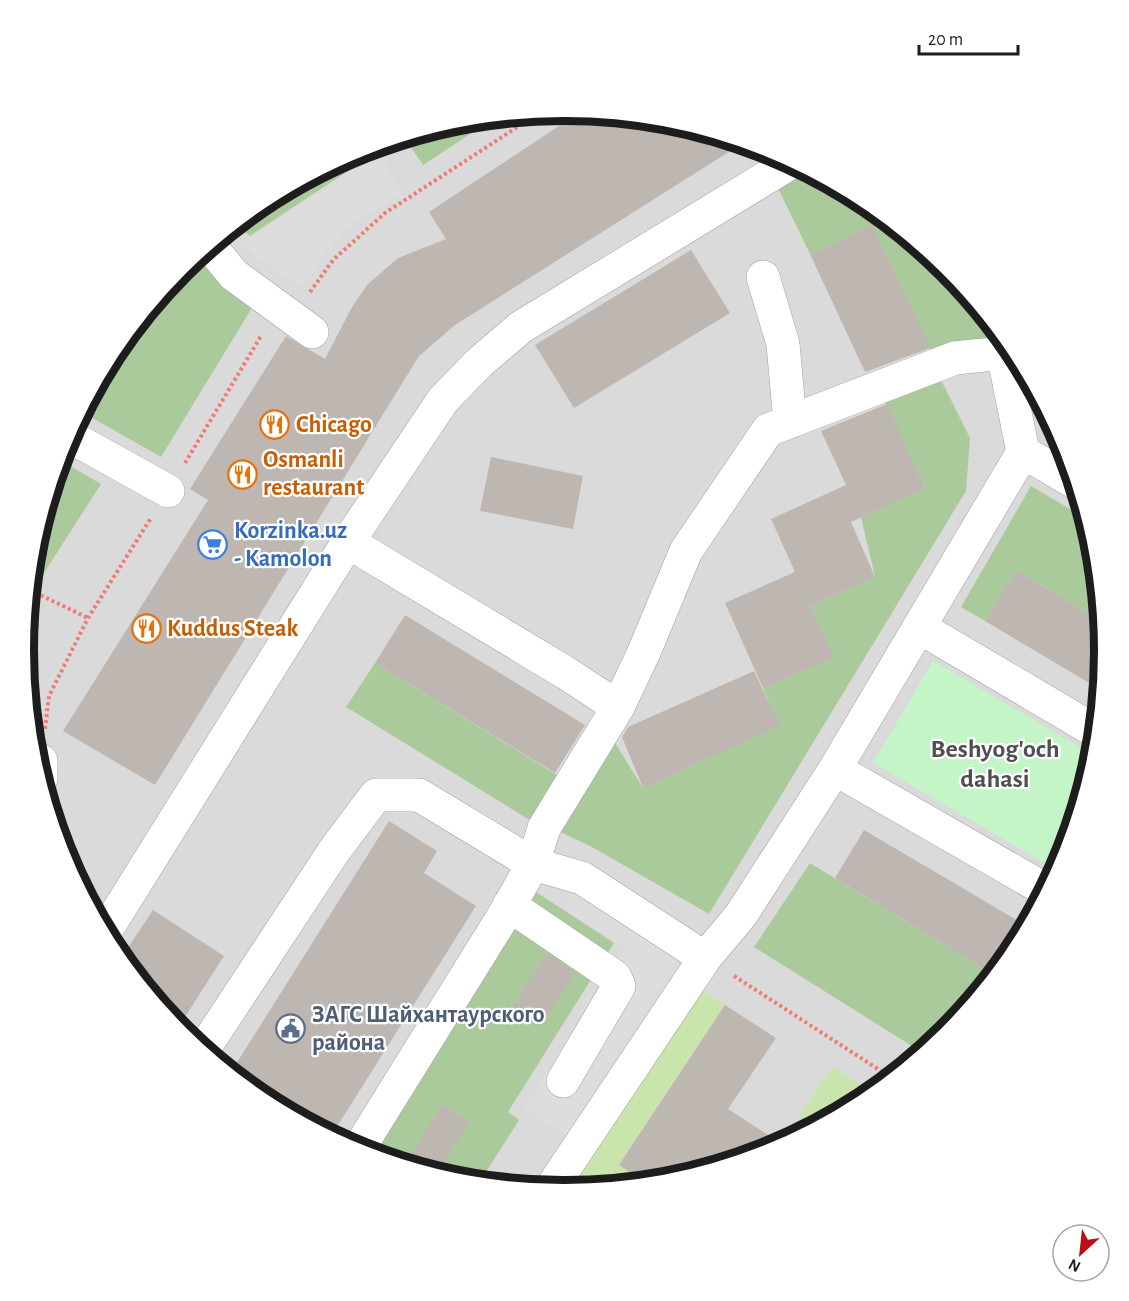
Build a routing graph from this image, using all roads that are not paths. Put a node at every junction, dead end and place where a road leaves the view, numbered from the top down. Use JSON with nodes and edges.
{"nodes":[{"id":1,"x":783,"y":168,"type":"edge"},
{"id":2,"x":215,"y":252,"type":"edge"},
{"id":3,"x":763,"y":277,"type":"dead end"},
{"id":4,"x":312,"y":332,"type":"dead end"},
{"id":5,"x":1001,"y":350,"type":"edge"},
{"id":6,"x":1008,"y":361,"type":"edge"},
{"id":7,"x":790,"y":422,"type":"junction"},
{"id":8,"x":78,"y":441,"type":"edge"},
{"id":9,"x":1023,"y":452,"type":"junction"},
{"id":10,"x":1065,"y":476,"type":"edge"},
{"id":11,"x":168,"y":491,"type":"dead end"},
{"id":12,"x":348,"y":542,"type":"junction"},
{"id":13,"x":919,"y":627,"type":"junction"},
{"id":14,"x":618,"y":707,"type":"junction"},
{"id":15,"x":1089,"y":727,"type":"edge"},
{"id":16,"x":835,"y":769,"type":"junction"},
{"id":17,"x":533,"y":864,"type":"junction"},
{"id":18,"x":1039,"y":886,"type":"edge"},
{"id":19,"x":509,"y":905,"type":"junction"},
{"id":20,"x":111,"y":923,"type":"edge"},
{"id":21,"x":705,"y":958,"type":"junction"},
{"id":22,"x":208,"y":1042,"type":"edge"},
{"id":23,"x":563,"y":1081,"type":"dead end"},
{"id":24,"x":364,"y":1141,"type":"edge"},
{"id":25,"x":557,"y":1180,"type":"edge"}],
"edges":[{"from":1,"to":12,"type":"lane"},
{"from":2,"to":4,"type":"lane"},
{"from":3,"to":7,"type":"lane"},
{"from":5,"to":7,"type":"lane"},
{"from":6,"to":9,"type":"lane"},
{"from":7,"to":14,"type":"lane"},
{"from":8,"to":11,"type":"lane"},
{"from":9,"to":10,"type":"lane"},
{"from":9,"to":13,"type":"lane"},
{"from":12,"to":14,"type":"lane"},
{"from":12,"to":20,"type":"lane"},
{"from":13,"to":15,"type":"lane"},
{"from":13,"to":16,"type":"lane"},
{"from":14,"to":17,"type":"lane"},
{"from":16,"to":18,"type":"lane"},
{"from":16,"to":21,"type":"lane"},
{"from":17,"to":19,"type":"lane"},
{"from":17,"to":21,"type":"lane"},
{"from":17,"to":22,"type":"lane"},
{"from":19,"to":23,"type":"lane"},
{"from":19,"to":24,"type":"lane"},
{"from":21,"to":25,"type":"lane"}]}
